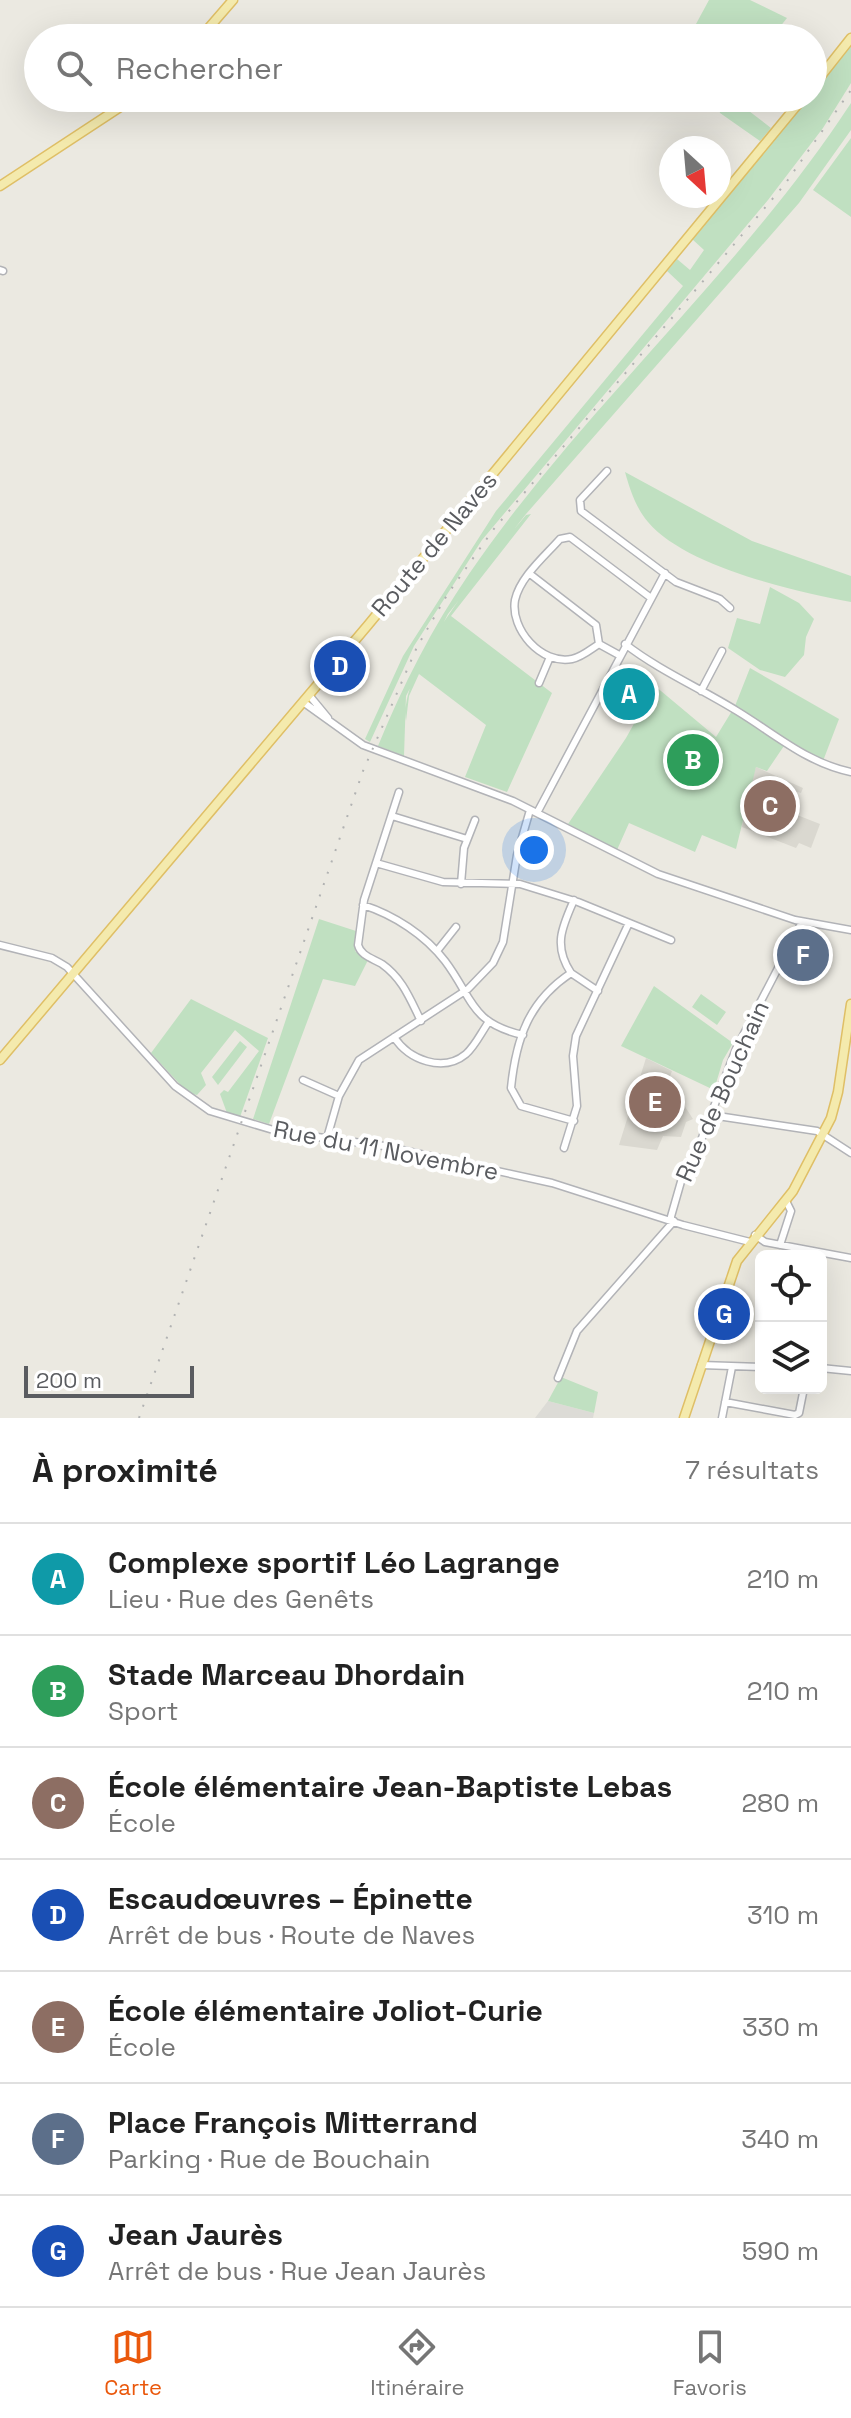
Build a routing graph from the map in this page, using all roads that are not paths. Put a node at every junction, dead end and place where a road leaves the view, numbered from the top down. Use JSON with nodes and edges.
{"nodes":[{"id":1,"x":233,"y":0,"type":"edge"},
{"id":2,"x":212,"y":24,"type":"edge"},
{"id":3,"x":851,"y":38,"type":"edge"},
{"id":4,"x":827,"y":68,"type":"edge"},
{"id":5,"x":113,"y":112,"type":"edge"},
{"id":6,"x":791,"y":112,"type":"edge"},
{"id":7,"x":0,"y":184,"type":"edge"},
{"id":8,"x":607,"y":471,"type":"dead end"},
{"id":9,"x":665,"y":573,"type":"junction"},
{"id":10,"x":530,"y":574,"type":"junction"},
{"id":11,"x":651,"y":598,"type":"junction"},
{"id":12,"x":730,"y":608,"type":"dead end"},
{"id":13,"x":599,"y":644,"type":"junction"},
{"id":14,"x":625,"y":644,"type":"junction"},
{"id":15,"x":722,"y":651,"type":"dead end"},
{"id":16,"x":619,"y":655,"type":"junction"},
{"id":17,"x":550,"y":657,"type":"junction"},
{"id":18,"x":539,"y":683,"type":"dead end"},
{"id":19,"x":701,"y":691,"type":"junction"},
{"id":20,"x":306,"y":698,"type":"junction"},
{"id":21,"x":851,"y":772,"type":"edge"},
{"id":22,"x":399,"y":792,"type":"dead end"},
{"id":23,"x":530,"y":810,"type":"junction"},
{"id":24,"x":537,"y":813,"type":"junction"},
{"id":25,"x":392,"y":816,"type":"junction"},
{"id":26,"x":475,"y":820,"type":"dead end"},
{"id":27,"x":467,"y":839,"type":"junction"},
{"id":28,"x":376,"y":863,"type":"junction"},
{"id":29,"x":512,"y":882,"type":"junction"},
{"id":30,"x":461,"y":884,"type":"junction"},
{"id":31,"x":574,"y":900,"type":"junction"},
{"id":32,"x":363,"y":905,"type":"junction"},
{"id":33,"x":802,"y":922,"type":"junction"},
{"id":34,"x":628,"y":925,"type":"junction"},
{"id":35,"x":456,"y":927,"type":"dead end"},
{"id":36,"x":851,"y":930,"type":"edge"},
{"id":37,"x":671,"y":940,"type":"dead end"},
{"id":38,"x":0,"y":945,"type":"edge"},
{"id":39,"x":437,"y":951,"type":"junction"},
{"id":40,"x":73,"y":973,"type":"junction"},
{"id":41,"x":571,"y":973,"type":"junction"},
{"id":42,"x":598,"y":991,"type":"junction"},
{"id":43,"x":463,"y":993,"type":"junction"},
{"id":44,"x":851,"y":1004,"type":"edge"},
{"id":45,"x":421,"y":1021,"type":"junction"},
{"id":46,"x":488,"y":1023,"type":"junction"},
{"id":47,"x":523,"y":1035,"type":"junction"},
{"id":48,"x":394,"y":1037,"type":"junction"},
{"id":49,"x":0,"y":1060,"type":"edge"},
{"id":50,"x":303,"y":1080,"type":"dead end"},
{"id":51,"x":339,"y":1096,"type":"junction"},
{"id":52,"x":711,"y":1115,"type":"junction"},
{"id":53,"x":574,"y":1121,"type":"junction"},
{"id":54,"x":823,"y":1133,"type":"junction"},
{"id":55,"x":327,"y":1138,"type":"junction"},
{"id":56,"x":564,"y":1148,"type":"dead end"},
{"id":57,"x":851,"y":1153,"type":"edge"},
{"id":58,"x":786,"y":1201,"type":"junction"},
{"id":59,"x":672,"y":1221,"type":"junction"},
{"id":60,"x":752,"y":1238,"type":"junction"},
{"id":61,"x":780,"y":1245,"type":"junction"},
{"id":62,"x":851,"y":1258,"type":"edge"},
{"id":63,"x":701,"y":1365,"type":"junction"},
{"id":64,"x":732,"y":1367,"type":"junction"},
{"id":65,"x":755,"y":1367,"type":"edge"},
{"id":66,"x":827,"y":1369,"type":"edge"},
{"id":67,"x":851,"y":1371,"type":"edge"},
{"id":68,"x":558,"y":1378,"type":"dead end"},
{"id":69,"x":802,"y":1394,"type":"edge"},
{"id":70,"x":725,"y":1402,"type":"junction"},
{"id":71,"x":684,"y":1418,"type":"edge"},
{"id":72,"x":722,"y":1418,"type":"edge"}],
"edges":[{"from":1,"to":2,"type":"main road"},
{"from":3,"to":4,"type":"main road"},
{"from":5,"to":7,"type":"main road"},
{"from":6,"to":20,"type":"main road","name":"Route de Naves"},
{"from":8,"to":9,"type":"street"},
{"from":9,"to":11,"type":"street"},
{"from":9,"to":12,"type":"street"},
{"from":10,"to":11,"type":"street"},
{"from":10,"to":13,"type":"street"},
{"from":10,"to":17,"type":"street"},
{"from":11,"to":14,"type":"street"},
{"from":13,"to":16,"type":"street"},
{"from":13,"to":17,"type":"street"},
{"from":14,"to":16,"type":"street"},
{"from":14,"to":19,"type":"street"},
{"from":15,"to":19,"type":"street"},
{"from":16,"to":24,"type":"street"},
{"from":17,"to":18,"type":"street"},
{"from":19,"to":21,"type":"street"},
{"from":20,"to":23,"type":"street"},
{"from":20,"to":40,"type":"main road","name":"Route de Naves"},
{"from":22,"to":25,"type":"street"},
{"from":23,"to":24,"type":"street"},
{"from":23,"to":29,"type":"street"},
{"from":24,"to":33,"type":"street"},
{"from":25,"to":27,"type":"street"},
{"from":25,"to":28,"type":"street"},
{"from":26,"to":27,"type":"street"},
{"from":27,"to":30,"type":"street"},
{"from":28,"to":30,"type":"street"},
{"from":28,"to":32,"type":"street"},
{"from":29,"to":30,"type":"street"},
{"from":29,"to":31,"type":"street"},
{"from":29,"to":43,"type":"street"},
{"from":31,"to":34,"type":"street"},
{"from":31,"to":41,"type":"street"},
{"from":32,"to":39,"type":"street"},
{"from":32,"to":45,"type":"street"},
{"from":33,"to":36,"type":"street"},
{"from":33,"to":52,"type":"street","name":"Rue de Bouchain"},
{"from":34,"to":37,"type":"street"},
{"from":34,"to":42,"type":"street"},
{"from":35,"to":39,"type":"street"},
{"from":38,"to":40,"type":"street"},
{"from":39,"to":43,"type":"street"},
{"from":40,"to":49,"type":"main road","name":"Route de Naves"},
{"from":40,"to":55,"type":"street","name":"Rue du 11 Novembre"},
{"from":41,"to":42,"type":"street"},
{"from":41,"to":47,"type":"street"},
{"from":42,"to":53,"type":"street"},
{"from":43,"to":45,"type":"street"},
{"from":43,"to":46,"type":"street"},
{"from":44,"to":54,"type":"main road"},
{"from":45,"to":48,"type":"street"},
{"from":46,"to":47,"type":"street"},
{"from":46,"to":48,"type":"street"},
{"from":47,"to":53,"type":"street"},
{"from":48,"to":51,"type":"street"},
{"from":50,"to":51,"type":"street"},
{"from":51,"to":55,"type":"street"},
{"from":52,"to":54,"type":"street"},
{"from":52,"to":59,"type":"street","name":"Rue de Bouchain"},
{"from":53,"to":56,"type":"street"},
{"from":54,"to":57,"type":"street"},
{"from":54,"to":58,"type":"main road"},
{"from":55,"to":59,"type":"street","name":"Rue du 11 Novembre"},
{"from":58,"to":60,"type":"main road"},
{"from":58,"to":61,"type":"street"},
{"from":59,"to":60,"type":"street","name":"Rue du 11 Novembre"},
{"from":59,"to":68,"type":"street"},
{"from":60,"to":61,"type":"street","name":"Rue du 11 Novembre"},
{"from":60,"to":63,"type":"main road"},
{"from":61,"to":62,"type":"street","name":"Rue du 11 Novembre"},
{"from":63,"to":64,"type":"street"},
{"from":63,"to":71,"type":"main road"},
{"from":64,"to":65,"type":"street"},
{"from":64,"to":70,"type":"street"},
{"from":66,"to":67,"type":"street"},
{"from":69,"to":70,"type":"street"},
{"from":70,"to":72,"type":"street"}]}
